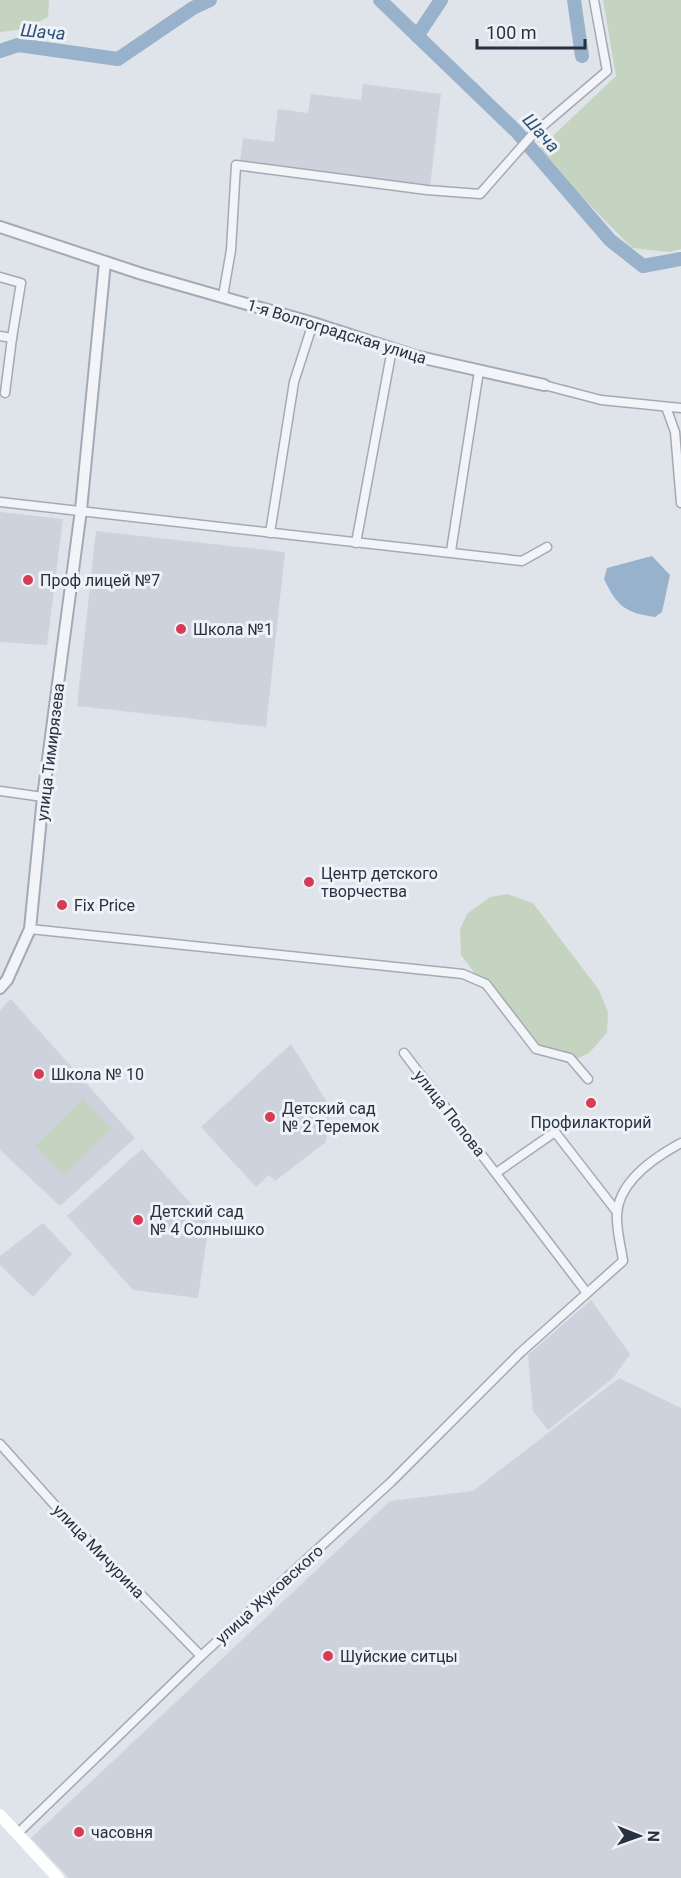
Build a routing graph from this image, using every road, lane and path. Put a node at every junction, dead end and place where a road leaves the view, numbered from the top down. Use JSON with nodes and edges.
{"nodes":[{"id":1,"x":594,"y":0,"type":"edge"},
{"id":2,"x":0,"y":227,"type":"edge"},
{"id":3,"x":105,"y":262,"type":"junction"},
{"id":4,"x":0,"y":277,"type":"edge"},
{"id":5,"x":223,"y":296,"type":"junction"},
{"id":6,"x":313,"y":323,"type":"junction"},
{"id":7,"x":0,"y":336,"type":"edge"},
{"id":8,"x":12,"y":338,"type":"junction"},
{"id":9,"x":392,"y":349,"type":"junction"},
{"id":10,"x":478,"y":371,"type":"junction"},
{"id":11,"x":544,"y":386,"type":"joint"},
{"id":12,"x":5,"y":393,"type":"dead end"},
{"id":13,"x":666,"y":407,"type":"junction"},
{"id":14,"x":681,"y":408,"type":"edge"},
{"id":15,"x":0,"y":502,"type":"edge"},
{"id":16,"x":681,"y":503,"type":"edge"},
{"id":17,"x":81,"y":510,"type":"junction"},
{"id":18,"x":270,"y":533,"type":"junction"},
{"id":19,"x":356,"y":543,"type":"junction"},
{"id":20,"x":547,"y":547,"type":"dead end"},
{"id":21,"x":451,"y":552,"type":"junction"},
{"id":22,"x":0,"y":790,"type":"edge"},
{"id":23,"x":44,"y":797,"type":"junction"},
{"id":24,"x":30,"y":930,"type":"junction"},
{"id":25,"x":0,"y":988,"type":"edge"},
{"id":26,"x":404,"y":1053,"type":"dead end"},
{"id":27,"x":588,"y":1079,"type":"dead end"},
{"id":28,"x":681,"y":1143,"type":"edge"},
{"id":29,"x":496,"y":1173,"type":"junction"},
{"id":30,"x":617,"y":1212,"type":"junction"},
{"id":31,"x":587,"y":1293,"type":"junction"},
{"id":32,"x":0,"y":1444,"type":"edge"},
{"id":33,"x":201,"y":1656,"type":"junction"},
{"id":34,"x":0,"y":1815,"type":"edge"},
{"id":35,"x":17,"y":1834,"type":"junction"},
{"id":36,"x":58,"y":1878,"type":"edge"}],
"edges":[{"from":1,"to":5,"type":"street"},
{"from":2,"to":3,"type":"street","name":"1-я Волгоградская улица"},
{"from":3,"to":5,"type":"street","name":"1-я Волгоградская улица"},
{"from":3,"to":17,"type":"street","name":"улица Тимирязева"},
{"from":4,"to":8,"type":"street"},
{"from":5,"to":6,"type":"street","name":"1-я Волгоградская улица"},
{"from":6,"to":9,"type":"street","name":"1-я Волгоградская улица"},
{"from":6,"to":18,"type":"street"},
{"from":7,"to":8,"type":"street"},
{"from":8,"to":12,"type":"street"},
{"from":9,"to":10,"type":"street","name":"1-я Волгоградская улица"},
{"from":9,"to":19,"type":"street"},
{"from":10,"to":11,"type":"street","name":"1-я Волгоградская улица"},
{"from":10,"to":21,"type":"street"},
{"from":11,"to":13,"type":"street","name":"1-я Волгоградская улица"},
{"from":13,"to":14,"type":"street","name":"1-я Волгоградская улица"},
{"from":13,"to":16,"type":"street"},
{"from":15,"to":17,"type":"street"},
{"from":17,"to":18,"type":"street"},
{"from":17,"to":23,"type":"street","name":"улица Тимирязева"},
{"from":18,"to":19,"type":"street"},
{"from":19,"to":21,"type":"street"},
{"from":20,"to":21,"type":"street"},
{"from":22,"to":23,"type":"street"},
{"from":23,"to":24,"type":"street","name":"улица Тимирязева"},
{"from":24,"to":25,"type":"street","name":"улица Тимирязева"},
{"from":24,"to":27,"type":"street"},
{"from":26,"to":29,"type":"street","name":"улица Попова"},
{"from":28,"to":30,"type":"street"},
{"from":29,"to":30,"type":"street","name":"улица Попова"},
{"from":29,"to":31,"type":"street","name":"улица Попова"},
{"from":30,"to":31,"type":"street","name":"улица Жуковского"},
{"from":31,"to":33,"type":"street","name":"улица Жуковского"},
{"from":32,"to":33,"type":"street","name":"улица Мичурина"},
{"from":33,"to":35,"type":"street","name":"улица Жуковского"},
{"from":34,"to":35,"type":"main road"},
{"from":35,"to":36,"type":"main road"}]}
